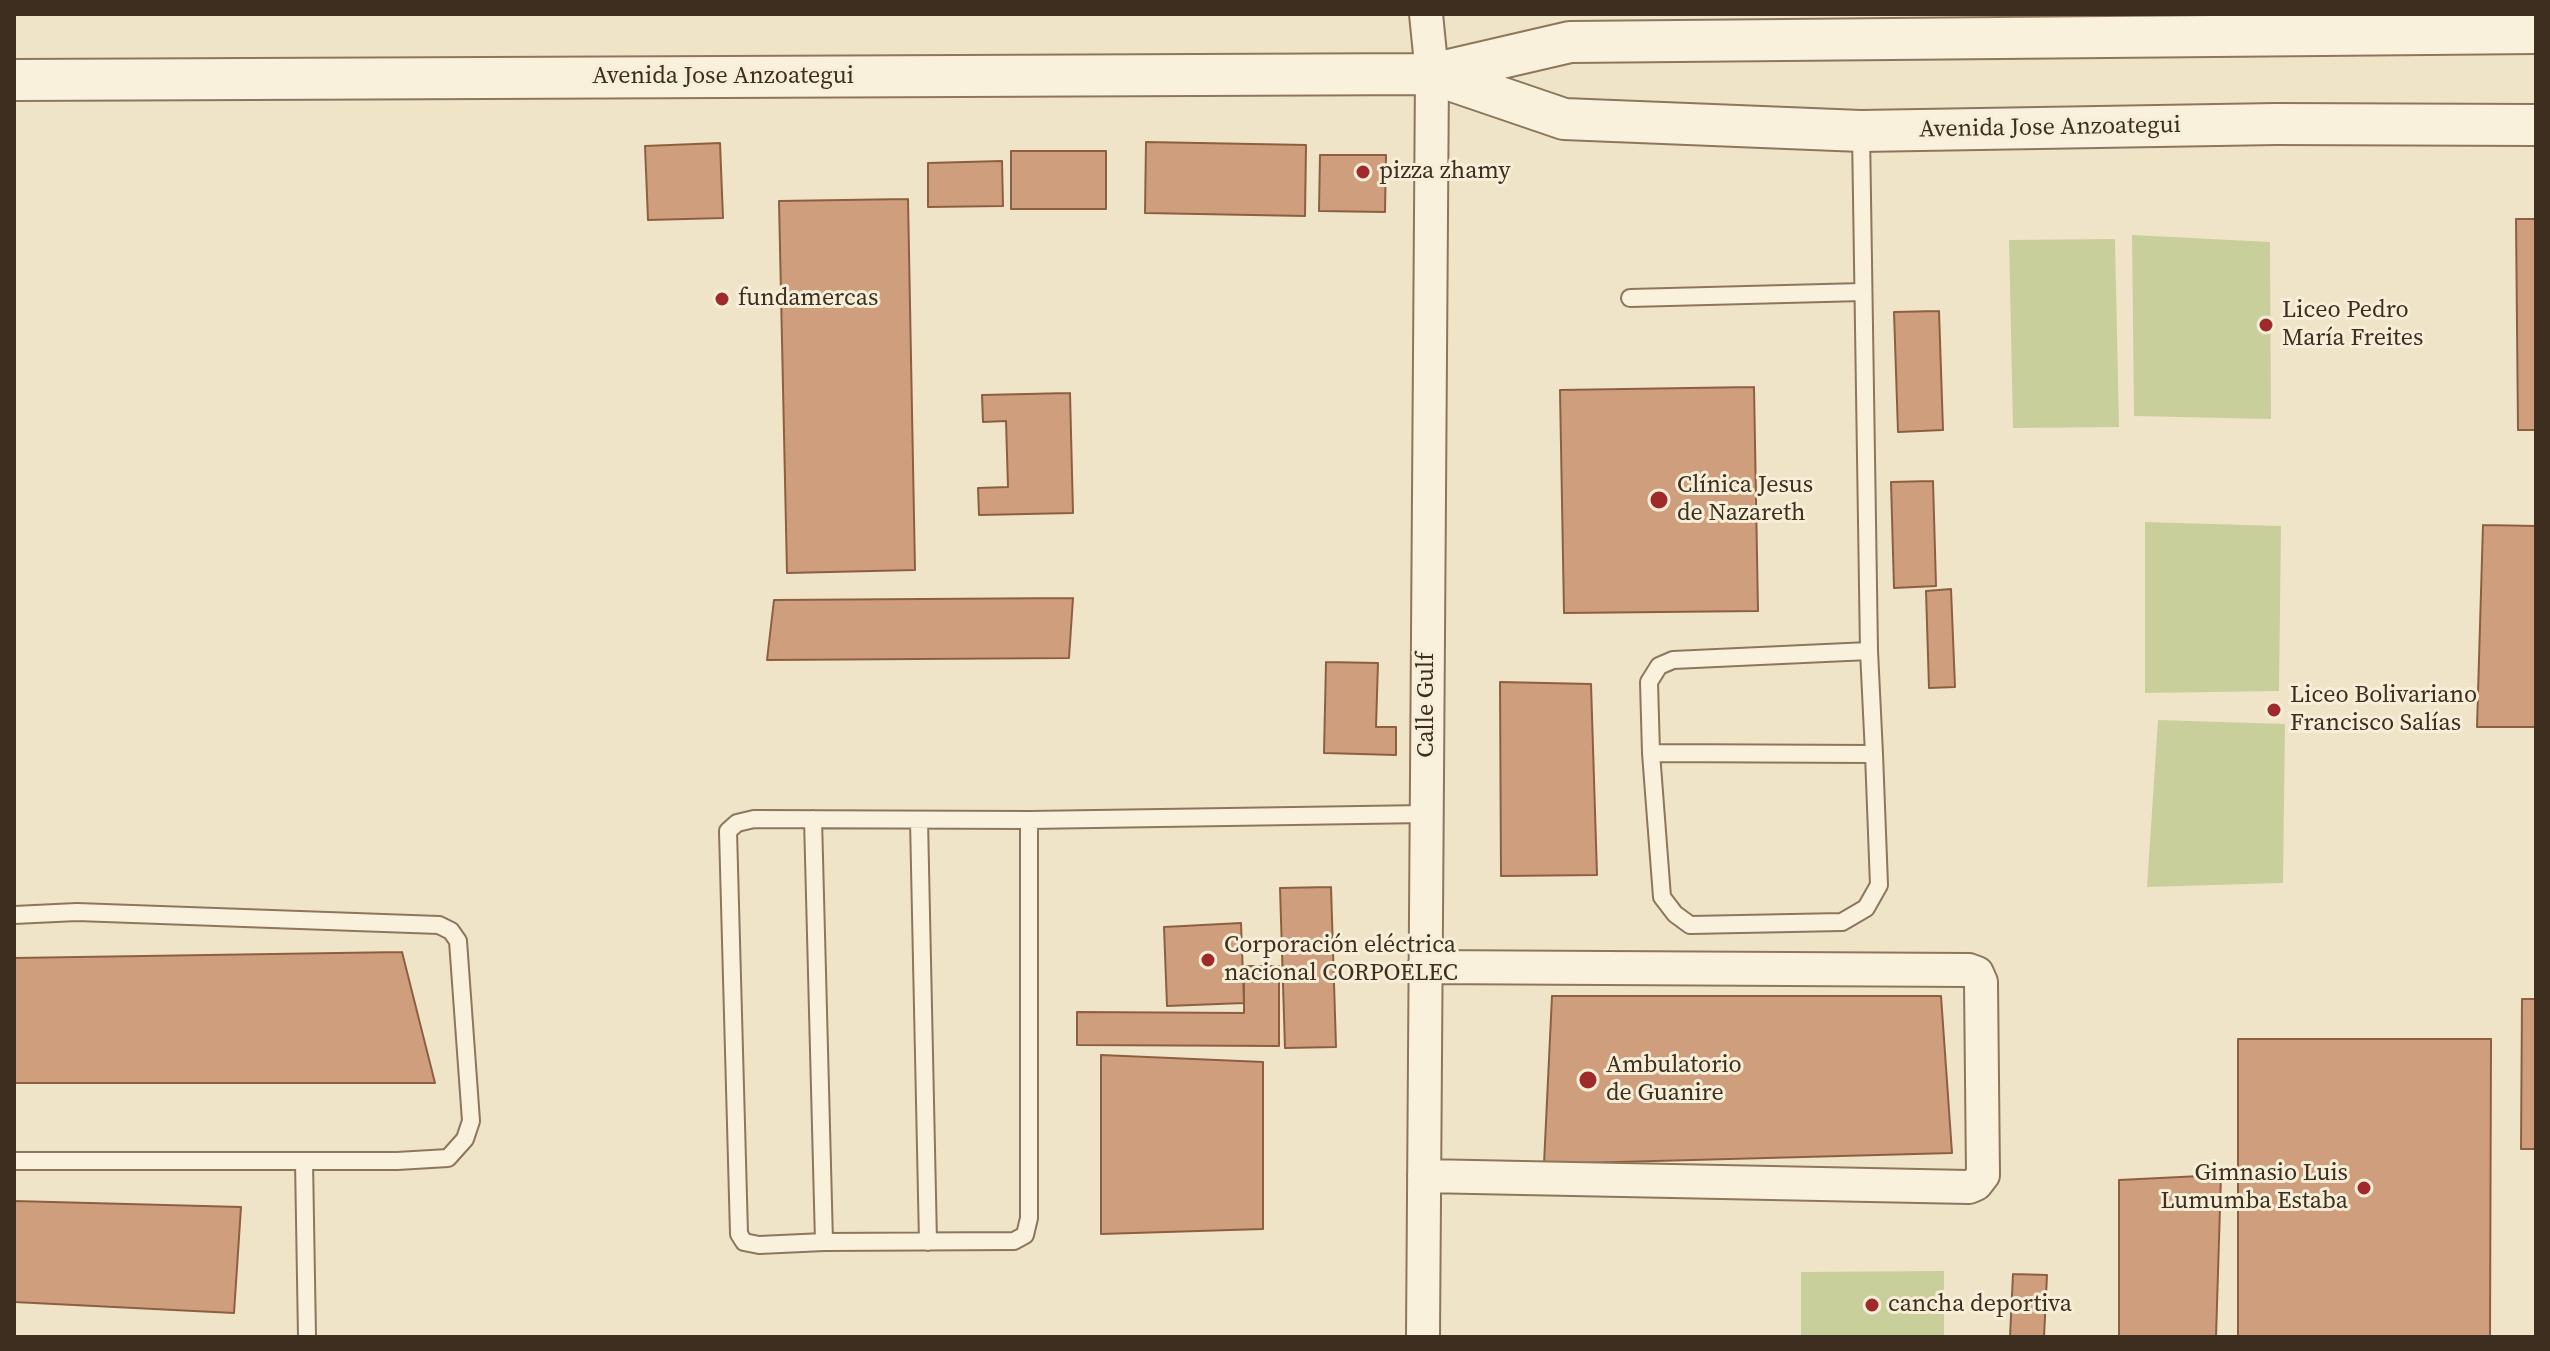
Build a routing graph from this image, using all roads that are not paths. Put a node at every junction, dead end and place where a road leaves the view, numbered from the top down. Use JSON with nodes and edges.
{"nodes":[{"id":1,"x":1426,"y":14,"type":"edge"},
{"id":2,"x":2423,"y":24,"type":"edge"},
{"id":3,"x":2192,"y":26,"type":"edge"},
{"id":4,"x":2536,"y":33,"type":"edge"},
{"id":5,"x":1432,"y":74,"type":"junction"},
{"id":6,"x":14,"y":80,"type":"edge"},
{"id":7,"x":2536,"y":125,"type":"edge"},
{"id":8,"x":1861,"y":131,"type":"junction"},
{"id":9,"x":1863,"y":292,"type":"junction"},
{"id":10,"x":1630,"y":298,"type":"dead end"},
{"id":11,"x":1869,"y":651,"type":"junction"},
{"id":12,"x":1651,"y":753,"type":"junction"},
{"id":13,"x":1874,"y":754,"type":"junction"},
{"id":14,"x":1426,"y":814,"type":"junction"},
{"id":15,"x":813,"y":819,"type":"junction"},
{"id":16,"x":919,"y":820,"type":"junction"},
{"id":17,"x":1029,"y":820,"type":"junction"},
{"id":18,"x":14,"y":915,"type":"edge"},
{"id":19,"x":1424,"y":967,"type":"junction"},
{"id":20,"x":14,"y":1161,"type":"edge"},
{"id":21,"x":304,"y":1161,"type":"junction"},
{"id":22,"x":1424,"y":1176,"type":"junction"},
{"id":23,"x":824,"y":1242,"type":"junction"},
{"id":24,"x":928,"y":1242,"type":"junction"},
{"id":25,"x":307,"y":1337,"type":"edge"},
{"id":26,"x":1423,"y":1337,"type":"edge"}],
"edges":[{"from":1,"to":5,"type":"street","name":"Calle Gulf"},
{"from":2,"to":3,"type":"street"},
{"from":2,"to":4,"type":"street"},
{"from":3,"to":5,"type":"street"},
{"from":5,"to":6,"type":"street","name":"Avenida Jose Anzoategui"},
{"from":5,"to":8,"type":"street","name":"Avenida Jose Anzoategui"},
{"from":5,"to":14,"type":"street","name":"Calle Gulf"},
{"from":7,"to":8,"type":"street","name":"Avenida Jose Anzoategui"},
{"from":8,"to":9,"type":"lane"},
{"from":9,"to":10,"type":"lane"},
{"from":9,"to":11,"type":"lane"},
{"from":11,"to":12,"type":"lane"},
{"from":11,"to":13,"type":"lane"},
{"from":12,"to":13,"type":"lane"},
{"from":12,"to":13,"type":"lane"},
{"from":14,"to":17,"type":"lane"},
{"from":14,"to":19,"type":"street","name":"Calle Gulf"},
{"from":15,"to":16,"type":"lane"},
{"from":15,"to":23,"type":"lane"},
{"from":15,"to":23,"type":"lane"},
{"from":16,"to":17,"type":"lane"},
{"from":16,"to":24,"type":"lane"},
{"from":17,"to":24,"type":"lane"},
{"from":18,"to":21,"type":"lane"},
{"from":19,"to":22,"type":"street","name":"Calle Gulf"},
{"from":19,"to":22,"type":"street"},
{"from":20,"to":21,"type":"lane"},
{"from":21,"to":25,"type":"lane"},
{"from":22,"to":26,"type":"street","name":"Calle Gulf"},
{"from":23,"to":24,"type":"lane"}]}
